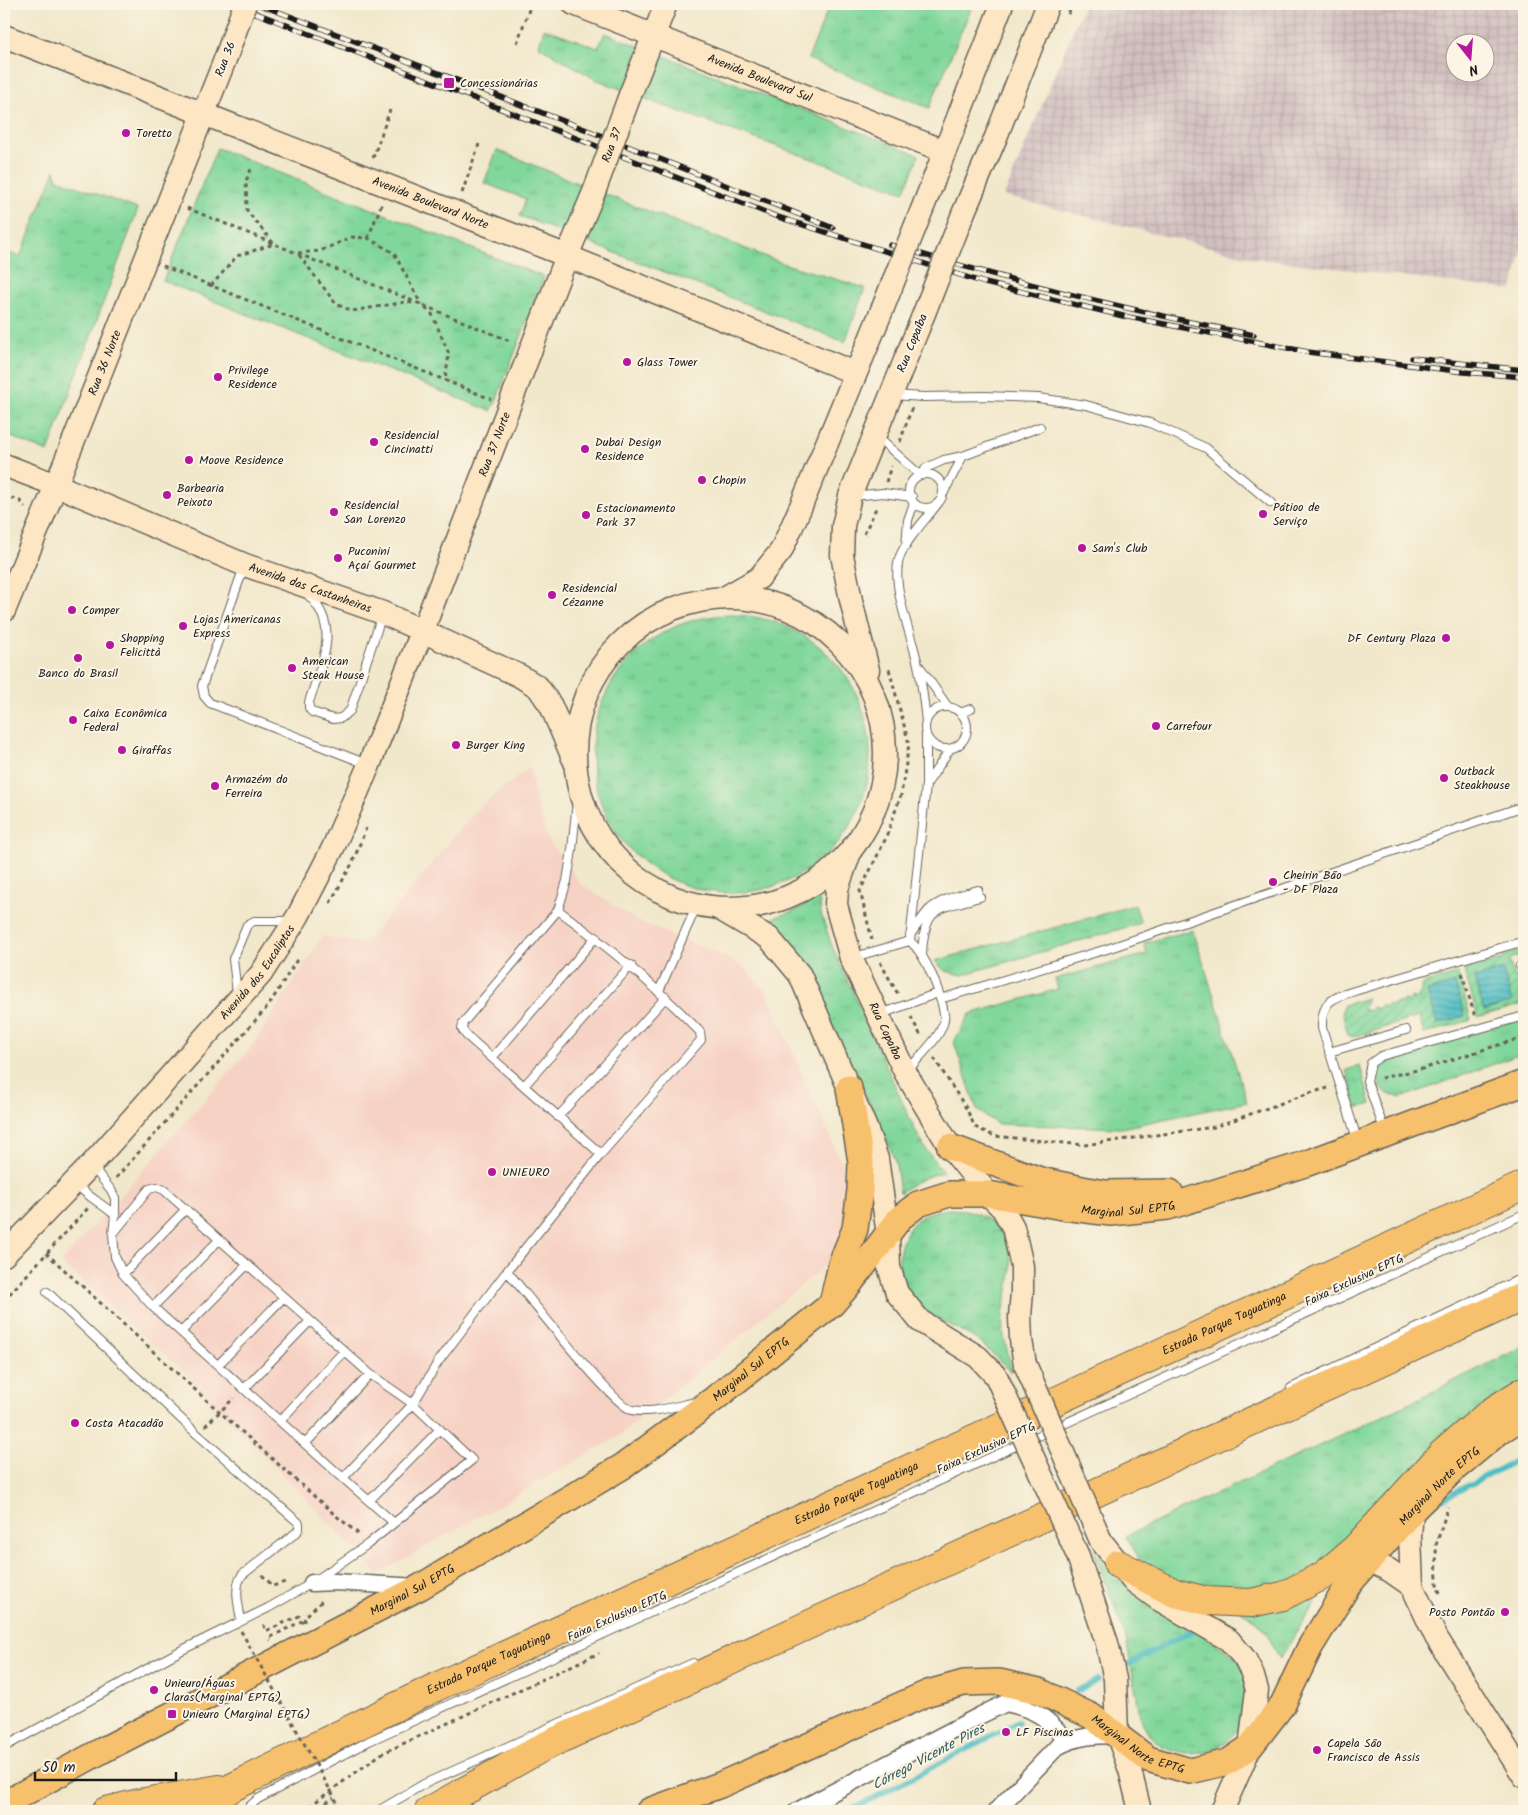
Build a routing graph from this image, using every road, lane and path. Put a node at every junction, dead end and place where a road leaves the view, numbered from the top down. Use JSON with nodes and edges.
{"nodes":[{"id":1,"x":246,"y":4,"type":"edge"},
{"id":2,"x":431,"y":4,"type":"edge"},
{"id":3,"x":531,"y":4,"type":"edge"},
{"id":4,"x":574,"y":4,"type":"edge"},
{"id":5,"x":666,"y":4,"type":"edge"},
{"id":6,"x":1002,"y":4,"type":"edge"},
{"id":7,"x":1048,"y":4,"type":"edge"},
{"id":8,"x":428,"y":10,"type":"dead end"},
{"id":9,"x":653,"y":35,"type":"junction"},
{"id":10,"x":4,"y":36,"type":"edge"},
{"id":11,"x":516,"y":44,"type":"dead end"},
{"id":12,"x":390,"y":110,"type":"dead end"},
{"id":13,"x":203,"y":113,"type":"junction"},
{"id":14,"x":479,"y":144,"type":"dead end"},
{"id":15,"x":944,"y":151,"type":"junction"},
{"id":16,"x":252,"y":167,"type":"dead end"},
{"id":17,"x":366,"y":178,"type":"junction"},
{"id":18,"x":388,"y":186,"type":"junction"},
{"id":19,"x":181,"y":205,"type":"dead end"},
{"id":20,"x":455,"y":212,"type":"junction"},
{"id":21,"x":368,"y":238,"type":"junction"},
{"id":22,"x":274,"y":244,"type":"junction"},
{"id":23,"x":298,"y":253,"type":"junction"},
{"id":24,"x":567,"y":256,"type":"junction"},
{"id":25,"x":157,"y":264,"type":"dead end"},
{"id":26,"x":211,"y":286,"type":"junction"},
{"id":27,"x":422,"y":305,"type":"junction"},
{"id":28,"x":510,"y":341,"type":"dead end"},
{"id":29,"x":855,"y":373,"type":"junction"},
{"id":30,"x":445,"y":381,"type":"junction"},
{"id":31,"x":891,"y":395,"type":"junction"},
{"id":32,"x":496,"y":401,"type":"dead end"},
{"id":33,"x":1040,"y":427,"type":"dead end"},
{"id":34,"x":876,"y":433,"type":"junction"},
{"id":35,"x":963,"y":456,"type":"junction"},
{"id":36,"x":4,"y":465,"type":"edge"},
{"id":37,"x":921,"y":475,"type":"junction"},
{"id":38,"x":56,"y":485,"type":"junction"},
{"id":39,"x":883,"y":493,"type":"junction"},
{"id":40,"x":943,"y":494,"type":"junction"},
{"id":41,"x":850,"y":496,"type":"junction"},
{"id":42,"x":913,"y":500,"type":"junction"},
{"id":43,"x":939,"y":502,"type":"junction"},
{"id":44,"x":1271,"y":502,"type":"dead end"},
{"id":45,"x":861,"y":539,"type":"dead end"},
{"id":46,"x":906,"y":546,"type":"junction"},
{"id":47,"x":245,"y":565,"type":"junction"},
{"id":48,"x":298,"y":584,"type":"junction"},
{"id":49,"x":724,"y":598,"type":"junction"},
{"id":50,"x":4,"y":611,"type":"edge"},
{"id":51,"x":383,"y":613,"type":"junction"},
{"id":52,"x":422,"y":632,"type":"junction"},
{"id":53,"x":887,"y":660,"type":"dead end"},
{"id":54,"x":918,"y":666,"type":"junction"},
{"id":55,"x":873,"y":691,"type":"junction"},
{"id":56,"x":948,"y":708,"type":"junction"},
{"id":57,"x":971,"y":710,"type":"dead end"},
{"id":58,"x":960,"y":713,"type":"junction"},
{"id":59,"x":926,"y":722,"type":"junction"},
{"id":60,"x":977,"y":728,"type":"dead end"},
{"id":61,"x":967,"y":730,"type":"junction"},
{"id":62,"x":926,"y":734,"type":"junction"},
{"id":63,"x":950,"y":749,"type":"junction"},
{"id":64,"x":574,"y":759,"type":"junction"},
{"id":65,"x":369,"y":765,"type":"junction"},
{"id":66,"x":926,"y":785,"type":"junction"},
{"id":67,"x":578,"y":792,"type":"junction"},
{"id":68,"x":1524,"y":806,"type":"edge"},
{"id":69,"x":851,"y":850,"type":"junction"},
{"id":70,"x":707,"y":906,"type":"junction"},
{"id":71,"x":558,"y":910,"type":"junction"},
{"id":72,"x":295,"y":921,"type":"junction"},
{"id":73,"x":596,"y":937,"type":"junction"},
{"id":74,"x":910,"y":938,"type":"junction"},
{"id":75,"x":1524,"y":941,"type":"edge"},
{"id":76,"x":874,"y":952,"type":"junction"},
{"id":77,"x":922,"y":955,"type":"junction"},
{"id":78,"x":851,"y":958,"type":"junction"},
{"id":79,"x":631,"y":965,"type":"junction"},
{"id":80,"x":1461,"y":970,"type":"dead end"},
{"id":81,"x":659,"y":991,"type":"junction"},
{"id":82,"x":939,"y":996,"type":"junction"},
{"id":83,"x":666,"y":997,"type":"junction"},
{"id":84,"x":238,"y":1001,"type":"junction"},
{"id":85,"x":904,"y":1006,"type":"junction"},
{"id":86,"x":878,"y":1015,"type":"junction"},
{"id":87,"x":1524,"y":1016,"type":"edge"},
{"id":88,"x":1476,"y":1022,"type":"dead end"},
{"id":89,"x":1406,"y":1030,"type":"dead end"},
{"id":90,"x":1524,"y":1038,"type":"edge"},
{"id":91,"x":927,"y":1047,"type":"junction"},
{"id":92,"x":1329,"y":1052,"type":"junction"},
{"id":93,"x":492,"y":1058,"type":"junction"},
{"id":94,"x":905,"y":1072,"type":"junction"},
{"id":95,"x":1367,"y":1081,"type":"junction"},
{"id":96,"x":1524,"y":1083,"type":"edge"},
{"id":97,"x":1339,"y":1085,"type":"junction"},
{"id":98,"x":524,"y":1086,"type":"junction"},
{"id":99,"x":849,"y":1088,"type":"junction"},
{"id":100,"x":558,"y":1117,"type":"junction"},
{"id":101,"x":1386,"y":1134,"type":"junction"},
{"id":102,"x":1359,"y":1144,"type":"junction"},
{"id":103,"x":950,"y":1147,"type":"junction"},
{"id":104,"x":601,"y":1154,"type":"junction"},
{"id":105,"x":91,"y":1165,"type":"junction"},
{"id":106,"x":74,"y":1182,"type":"junction"},
{"id":107,"x":1524,"y":1185,"type":"edge"},
{"id":108,"x":1223,"y":1190,"type":"junction"},
{"id":109,"x":988,"y":1194,"type":"junction"},
{"id":110,"x":185,"y":1210,"type":"junction"},
{"id":111,"x":1524,"y":1214,"type":"edge"},
{"id":112,"x":115,"y":1216,"type":"junction"},
{"id":113,"x":113,"y":1234,"type":"junction"},
{"id":114,"x":888,"y":1235,"type":"junction"},
{"id":115,"x":219,"y":1240,"type":"junction"},
{"id":116,"x":46,"y":1254,"type":"dead end"},
{"id":117,"x":4,"y":1255,"type":"edge"},
{"id":118,"x":247,"y":1265,"type":"junction"},
{"id":119,"x":507,"y":1271,"type":"junction"},
{"id":120,"x":123,"y":1274,"type":"junction"},
{"id":121,"x":1524,"y":1277,"type":"edge"},
{"id":122,"x":47,"y":1292,"type":"dead end"},
{"id":123,"x":1524,"y":1296,"type":"edge"},
{"id":124,"x":284,"y":1298,"type":"junction"},
{"id":125,"x":832,"y":1304,"type":"junction"},
{"id":126,"x":154,"y":1307,"type":"junction"},
{"id":127,"x":310,"y":1321,"type":"junction"},
{"id":128,"x":181,"y":1332,"type":"junction"},
{"id":129,"x":344,"y":1351,"type":"junction"},
{"id":130,"x":218,"y":1365,"type":"junction"},
{"id":131,"x":370,"y":1374,"type":"junction"},
{"id":132,"x":244,"y":1389,"type":"junction"},
{"id":133,"x":1524,"y":1391,"type":"edge"},
{"id":134,"x":1283,"y":1392,"type":"dead end"},
{"id":135,"x":714,"y":1399,"type":"junction"},
{"id":136,"x":413,"y":1404,"type":"junction"},
{"id":137,"x":220,"y":1412,"type":"junction"},
{"id":138,"x":1524,"y":1416,"type":"edge"},
{"id":139,"x":280,"y":1421,"type":"junction"},
{"id":140,"x":440,"y":1429,"type":"junction"},
{"id":141,"x":197,"y":1434,"type":"junction"},
{"id":142,"x":305,"y":1444,"type":"junction"},
{"id":143,"x":343,"y":1478,"type":"junction"},
{"id":144,"x":1088,"y":1484,"type":"dead end"},
{"id":145,"x":1071,"y":1492,"type":"dead end"},
{"id":146,"x":1063,"y":1496,"type":"dead end"},
{"id":147,"x":369,"y":1501,"type":"junction"},
{"id":148,"x":1046,"y":1503,"type":"dead end"},
{"id":149,"x":1448,"y":1505,"type":"dead end"},
{"id":150,"x":1412,"y":1511,"type":"junction"},
{"id":151,"x":394,"y":1523,"type":"junction"},
{"id":152,"x":368,"y":1544,"type":"junction"},
{"id":153,"x":1369,"y":1561,"type":"junction"},
{"id":154,"x":1118,"y":1564,"type":"junction"},
{"id":155,"x":335,"y":1582,"type":"junction"},
{"id":156,"x":312,"y":1583,"type":"junction"},
{"id":157,"x":1412,"y":1586,"type":"junction"},
{"id":158,"x":420,"y":1587,"type":"junction"},
{"id":159,"x":1442,"y":1599,"type":"dead end"},
{"id":160,"x":241,"y":1621,"type":"junction"},
{"id":161,"x":271,"y":1622,"type":"dead end"},
{"id":162,"x":249,"y":1626,"type":"dead end"},
{"id":163,"x":276,"y":1649,"type":"junction"},
{"id":164,"x":705,"y":1658,"type":"dead end"},
{"id":165,"x":1039,"y":1691,"type":"junction"},
{"id":166,"x":1006,"y":1702,"type":"junction"},
{"id":167,"x":1117,"y":1734,"type":"junction"},
{"id":168,"x":1068,"y":1741,"type":"junction"},
{"id":169,"x":4,"y":1747,"type":"edge"},
{"id":170,"x":1250,"y":1747,"type":"junction"},
{"id":171,"x":1524,"y":1776,"type":"edge"},
{"id":172,"x":233,"y":1787,"type":"junction"},
{"id":173,"x":334,"y":1798,"type":"junction"},
{"id":174,"x":4,"y":1804,"type":"edge"},
{"id":175,"x":106,"y":1811,"type":"edge"},
{"id":176,"x":194,"y":1811,"type":"edge"},
{"id":177,"x":244,"y":1811,"type":"edge"},
{"id":178,"x":312,"y":1811,"type":"edge"},
{"id":179,"x":342,"y":1811,"type":"edge"},
{"id":180,"x":378,"y":1811,"type":"edge"},
{"id":181,"x":429,"y":1811,"type":"edge"},
{"id":182,"x":649,"y":1811,"type":"edge"},
{"id":183,"x":798,"y":1811,"type":"edge"},
{"id":184,"x":996,"y":1811,"type":"edge"},
{"id":185,"x":1140,"y":1811,"type":"edge"},
{"id":186,"x":1222,"y":1811,"type":"edge"}],
"edges":[{"from":1,"to":13,"type":"main road","name":"Rua 36","bridge":true},
{"from":2,"to":8,"type":"path"},
{"from":3,"to":11,"type":"path"},
{"from":4,"to":9,"type":"main road","name":"Avenida Boulevard Sul"},
{"from":5,"to":9,"type":"main road","name":"Rua 37"},
{"from":6,"to":15,"type":"main road"},
{"from":7,"to":31,"type":"main road","name":"Rua Copaíba","bridge":true},
{"from":9,"to":15,"type":"main road","name":"Avenida Boulevard Sul"},
{"from":9,"to":24,"type":"main road","name":"Rua 37","bridge":true},
{"from":10,"to":13,"type":"main road","name":"Avenida Boulevard Norte"},
{"from":12,"to":17,"type":"path"},
{"from":13,"to":17,"type":"main road","name":"Avenida Boulevard Norte"},
{"from":13,"to":38,"type":"main road","name":"Rua 36 Norte"},
{"from":14,"to":20,"type":"path"},
{"from":15,"to":29,"type":"main road","bridge":true},
{"from":16,"to":22,"type":"path"},
{"from":17,"to":18,"type":"main road","name":"Avenida Boulevard Norte"},
{"from":18,"to":20,"type":"main road","name":"Avenida Boulevard Norte"},
{"from":18,"to":21,"type":"path"},
{"from":19,"to":22,"type":"path"},
{"from":20,"to":24,"type":"main road","name":"Avenida Boulevard Norte"},
{"from":21,"to":23,"type":"path"},
{"from":21,"to":27,"type":"path"},
{"from":22,"to":23,"type":"path"},
{"from":22,"to":26,"type":"path"},
{"from":23,"to":27,"type":"path"},
{"from":23,"to":27,"type":"path"},
{"from":24,"to":29,"type":"main road","name":"Avenida Boulevard Norte"},
{"from":24,"to":52,"type":"main road","name":"Rua 37 Norte"},
{"from":25,"to":26,"type":"path"},
{"from":26,"to":30,"type":"path"},
{"from":27,"to":28,"type":"path"},
{"from":27,"to":30,"type":"path"},
{"from":29,"to":49,"type":"main road"},
{"from":30,"to":32,"type":"path"},
{"from":31,"to":34,"type":"main road","name":"Rua Copaíba"},
{"from":31,"to":44,"type":"lane"},
{"from":33,"to":35,"type":"lane"},
{"from":34,"to":37,"type":"lane"},
{"from":34,"to":41,"type":"main road","name":"Rua Copaíba"},
{"from":35,"to":37,"type":"lane"},
{"from":35,"to":40,"type":"lane"},
{"from":36,"to":38,"type":"main road","name":"Avenida das Castanheiras"},
{"from":37,"to":40,"type":"lane"},
{"from":37,"to":42,"type":"lane"},
{"from":38,"to":47,"type":"main road","name":"Avenida das Castanheiras"},
{"from":38,"to":50,"type":"main road","name":"Rua 36 Norte"},
{"from":39,"to":41,"type":"lane"},
{"from":39,"to":42,"type":"lane"},
{"from":39,"to":45,"type":"path"},
{"from":40,"to":43,"type":"lane"},
{"from":41,"to":55,"type":"main road","name":"Rua Copaíba"},
{"from":42,"to":43,"type":"lane"},
{"from":42,"to":46,"type":"lane"},
{"from":43,"to":46,"type":"lane"},
{"from":46,"to":54,"type":"lane"},
{"from":47,"to":48,"type":"main road","name":"Avenida das Castanheiras"},
{"from":47,"to":65,"type":"lane"},
{"from":48,"to":51,"type":"main road","name":"Avenida das Castanheiras"},
{"from":48,"to":51,"type":"lane"},
{"from":49,"to":55,"type":"main road"},
{"from":49,"to":64,"type":"main road"},
{"from":51,"to":52,"type":"main road","name":"Avenida das Castanheiras"},
{"from":52,"to":64,"type":"main road","name":"Avenida das Castanheiras"},
{"from":52,"to":65,"type":"main road","name":"Avenida dos Eucaliptos"},
{"from":53,"to":76,"type":"path"},
{"from":54,"to":56,"type":"lane"},
{"from":54,"to":59,"type":"lane"},
{"from":55,"to":69,"type":"main road"},
{"from":56,"to":58,"type":"lane"},
{"from":56,"to":59,"type":"lane"},
{"from":57,"to":58,"type":"lane"},
{"from":58,"to":61,"type":"lane"},
{"from":59,"to":62,"type":"lane"},
{"from":60,"to":61,"type":"lane"},
{"from":61,"to":63,"type":"lane"},
{"from":62,"to":63,"type":"lane"},
{"from":62,"to":66,"type":"lane"},
{"from":63,"to":66,"type":"lane"},
{"from":64,"to":67,"type":"main road"},
{"from":65,"to":72,"type":"main road","name":"Avenida dos Eucaliptos"},
{"from":66,"to":74,"type":"lane"},
{"from":67,"to":70,"type":"main road"},
{"from":67,"to":71,"type":"lane"},
{"from":68,"to":82,"type":"lane"},
{"from":69,"to":70,"type":"main road"},
{"from":69,"to":78,"type":"main road","name":"Rua Copaíba"},
{"from":70,"to":81,"type":"lane"},
{"from":70,"to":99,"type":"main road"},
{"from":71,"to":73,"type":"lane"},
{"from":71,"to":93,"type":"lane"},
{"from":72,"to":84,"type":"main road","name":"Avenida dos Eucaliptos"},
{"from":72,"to":84,"type":"lane"},
{"from":73,"to":79,"type":"lane"},
{"from":73,"to":93,"type":"lane"},
{"from":74,"to":76,"type":"lane"},
{"from":74,"to":77,"type":"lane"},
{"from":74,"to":77,"type":"lane"},
{"from":75,"to":92,"type":"lane"},
{"from":76,"to":78,"type":"lane"},
{"from":76,"to":85,"type":"path"},
{"from":77,"to":82,"type":"lane"},
{"from":78,"to":86,"type":"main road","name":"Rua Copaíba"},
{"from":79,"to":81,"type":"lane"},
{"from":79,"to":98,"type":"lane"},
{"from":80,"to":88,"type":"path"},
{"from":81,"to":83,"type":"lane"},
{"from":82,"to":85,"type":"lane"},
{"from":82,"to":91,"type":"lane"},
{"from":83,"to":100,"type":"lane"},
{"from":83,"to":104,"type":"lane"},
{"from":84,"to":105,"type":"main road","name":"Avenida dos Eucaliptos"},
{"from":85,"to":86,"type":"lane"},
{"from":85,"to":91,"type":"path"},
{"from":86,"to":94,"type":"main road","name":"Rua Copaíba"},
{"from":87,"to":95,"type":"lane"},
{"from":89,"to":92,"type":"lane"},
{"from":90,"to":95,"type":"path"},
{"from":91,"to":94,"type":"lane"},
{"from":91,"to":97,"type":"path"},
{"from":92,"to":97,"type":"lane"},
{"from":93,"to":98,"type":"lane"},
{"from":94,"to":103,"type":"main road","name":"Rua Copaíba"},
{"from":95,"to":101,"type":"lane"},
{"from":96,"to":101,"type":"main road","name":"Marginal Sul EPTG"},
{"from":97,"to":102,"type":"lane"},
{"from":98,"to":100,"type":"lane"},
{"from":99,"to":114,"type":"main road"},
{"from":99,"to":125,"type":"main road"},
{"from":100,"to":104,"type":"lane"},
{"from":101,"to":102,"type":"main road","name":"Marginal Sul EPTG"},
{"from":102,"to":108,"type":"main road","name":"Marginal Sul EPTG"},
{"from":103,"to":108,"type":"main road"},
{"from":103,"to":109,"type":"main road","name":"Rua Copaíba"},
{"from":104,"to":119,"type":"lane"},
{"from":105,"to":106,"type":"main road","name":"Avenida dos Eucaliptos"},
{"from":105,"to":112,"type":"lane"},
{"from":106,"to":112,"type":"lane"},
{"from":106,"to":117,"type":"main road","name":"Avenida dos Eucaliptos"},
{"from":107,"to":172,"type":"highway","name":"Estrada Parque Taguatinga"},
{"from":108,"to":109,"type":"main road","name":"Marginal Sul EPTG"},
{"from":109,"to":114,"type":"main road","name":"Marginal Sul EPTG"},
{"from":109,"to":154,"type":"main road","name":"Rua Copaíba","bridge":true},
{"from":110,"to":113,"type":"lane"},
{"from":110,"to":115,"type":"lane"},
{"from":110,"to":120,"type":"lane"},
{"from":111,"to":177,"type":"lane","name":"Faixa Exclusiva EPTG"},
{"from":112,"to":113,"type":"lane"},
{"from":113,"to":120,"type":"lane"},
{"from":114,"to":125,"type":"main road","name":"Marginal Sul EPTG"},
{"from":114,"to":167,"type":"main road","bridge":true},
{"from":115,"to":118,"type":"lane"},
{"from":115,"to":126,"type":"lane"},
{"from":116,"to":137,"type":"path"},
{"from":118,"to":124,"type":"lane"},
{"from":118,"to":128,"type":"lane"},
{"from":119,"to":135,"type":"lane"},
{"from":119,"to":136,"type":"lane"},
{"from":120,"to":126,"type":"lane"},
{"from":121,"to":134,"type":"lane"},
{"from":122,"to":141,"type":"lane"},
{"from":123,"to":181,"type":"highway"},
{"from":124,"to":127,"type":"lane"},
{"from":124,"to":130,"type":"lane"},
{"from":125,"to":135,"type":"main road","name":"Marginal Sul EPTG"},
{"from":126,"to":128,"type":"lane"},
{"from":127,"to":129,"type":"lane"},
{"from":127,"to":132,"type":"lane"},
{"from":128,"to":130,"type":"lane"},
{"from":129,"to":131,"type":"lane"},
{"from":129,"to":139,"type":"lane"},
{"from":130,"to":132,"type":"lane"},
{"from":131,"to":136,"type":"lane"},
{"from":131,"to":142,"type":"lane"},
{"from":132,"to":137,"type":"path"},
{"from":132,"to":139,"type":"lane"},
{"from":133,"to":154,"type":"highway"},
{"from":135,"to":158,"type":"main road","name":"Marginal Sul EPTG"},
{"from":136,"to":140,"type":"lane"},
{"from":136,"to":143,"type":"lane"},
{"from":137,"to":141,"type":"path"},
{"from":137,"to":152,"type":"path"},
{"from":138,"to":150,"type":"main road","name":"Marginal Norte EPTG"},
{"from":139,"to":142,"type":"lane"},
{"from":140,"to":147,"type":"lane"},
{"from":140,"to":151,"type":"lane"},
{"from":141,"to":160,"type":"lane"},
{"from":142,"to":143,"type":"lane"},
{"from":143,"to":147,"type":"lane"},
{"from":144,"to":145,"type":"lane"},
{"from":146,"to":148,"type":"lane"},
{"from":147,"to":151,"type":"lane"},
{"from":149,"to":159,"type":"path"},
{"from":150,"to":153,"type":"main road","name":"Marginal Norte EPTG"},
{"from":150,"to":157,"type":"main road"},
{"from":151,"to":152,"type":"lane"},
{"from":152,"to":156,"type":"lane"},
{"from":153,"to":157,"type":"main road"},
{"from":153,"to":170,"type":"main road","name":"Marginal Norte EPTG"},
{"from":154,"to":170,"type":"main road","name":"Rua Copaíba"},
{"from":155,"to":156,"type":"street"},
{"from":155,"to":158,"type":"street"},
{"from":155,"to":163,"type":"path"},
{"from":156,"to":160,"type":"lane"},
{"from":157,"to":171,"type":"main road"},
{"from":158,"to":163,"type":"main road","name":"Marginal Sul EPTG"},
{"from":160,"to":169,"type":"lane"},
{"from":161,"to":163,"type":"path"},
{"from":162,"to":173,"type":"path","bridge":true},
{"from":163,"to":174,"type":"main road","name":"Marginal Sul EPTG"},
{"from":164,"to":180,"type":"lane"},
{"from":165,"to":166,"type":"street"},
{"from":165,"to":167,"type":"main road","name":"Marginal Norte EPTG"},
{"from":165,"to":182,"type":"main road","name":"Marginal Norte EPTG"},
{"from":166,"to":168,"type":"street"},
{"from":166,"to":183,"type":"street"},
{"from":167,"to":168,"type":"street"},
{"from":167,"to":170,"type":"main road","name":"Marginal Norte EPTG"},
{"from":167,"to":185,"type":"main road"},
{"from":168,"to":184,"type":"street"},
{"from":170,"to":186,"type":"main road","name":"Rua Copaíba"},
{"from":172,"to":175,"type":"highway"},
{"from":172,"to":176,"type":"highway","name":"Estrada Parque Taguatinga"},
{"from":173,"to":178,"type":"path"},
{"from":173,"to":179,"type":"path","bridge":true}]}
